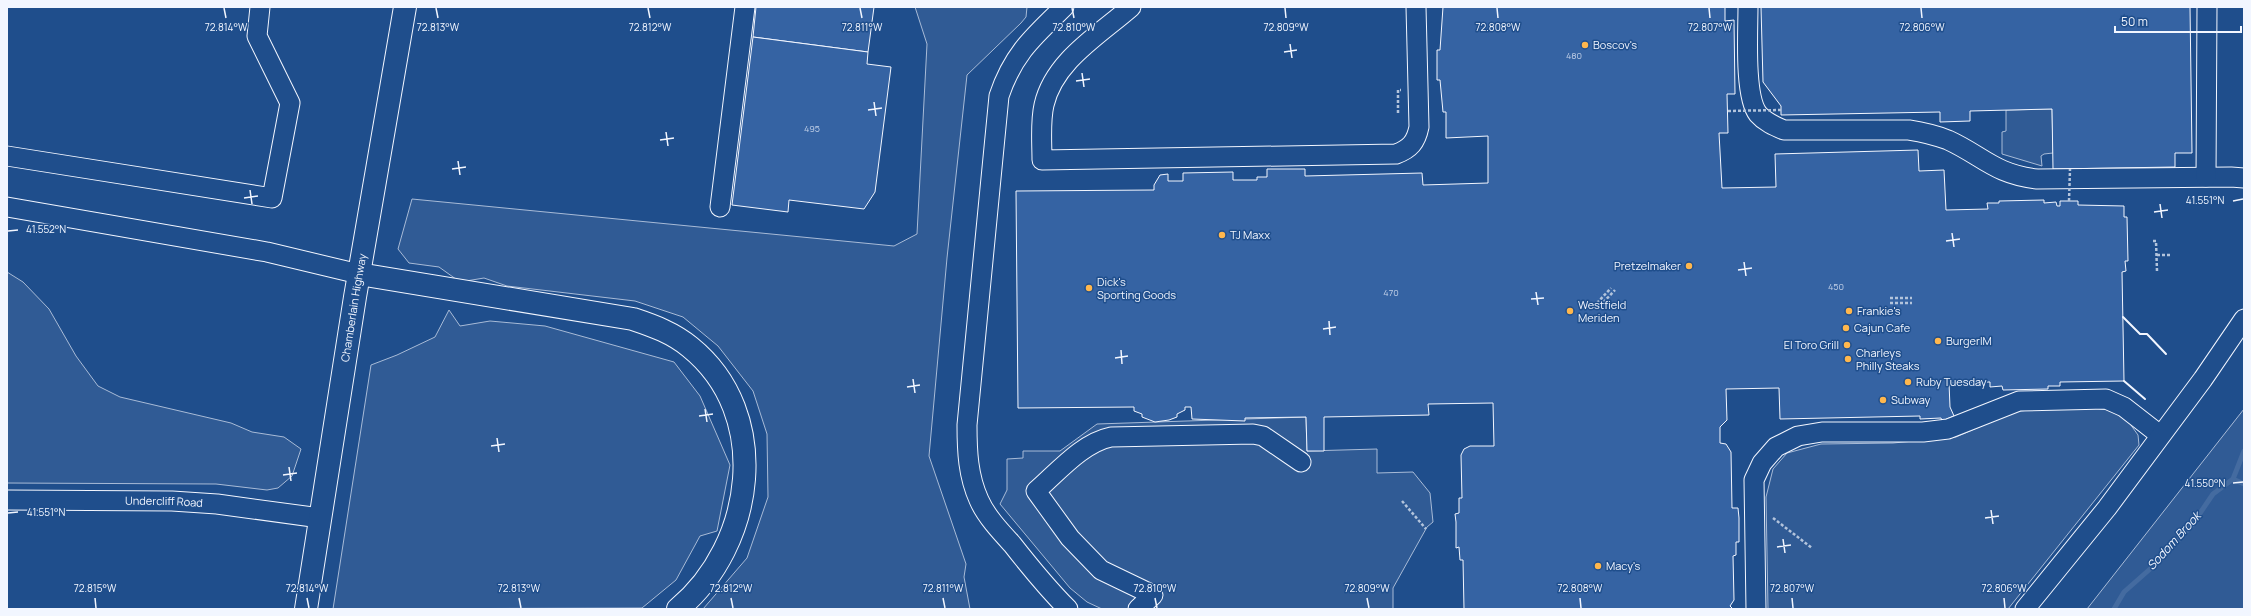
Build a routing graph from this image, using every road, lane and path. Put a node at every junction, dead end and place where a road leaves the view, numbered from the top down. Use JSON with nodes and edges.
{"nodes":[{"id":1,"x":260,"y":7,"type":"edge"},
{"id":2,"x":405,"y":7,"type":"edge"},
{"id":3,"x":745,"y":7,"type":"edge"},
{"id":4,"x":1064,"y":7,"type":"edge"},
{"id":5,"x":1131,"y":7,"type":"edge"},
{"id":6,"x":1416,"y":7,"type":"edge"},
{"id":7,"x":1748,"y":7,"type":"edge"},
{"id":8,"x":2207,"y":7,"type":"edge"},
{"id":9,"x":1781,"y":110,"type":"dead end"},
{"id":10,"x":1728,"y":111,"type":"dead end"},
{"id":11,"x":7,"y":156,"type":"edge"},
{"id":12,"x":2070,"y":169,"type":"dead end"},
{"id":13,"x":2206,"y":177,"type":"junction"},
{"id":14,"x":2244,"y":178,"type":"edge"},
{"id":15,"x":2069,"y":201,"type":"dead end"},
{"id":16,"x":7,"y":207,"type":"edge"},
{"id":17,"x":720,"y":207,"type":"dead end"},
{"id":18,"x":2154,"y":241,"type":"dead end"},
{"id":19,"x":2156,"y":255,"type":"junction"},
{"id":20,"x":2170,"y":255,"type":"dead end"},
{"id":21,"x":2157,"y":271,"type":"dead end"},
{"id":22,"x":359,"y":274,"type":"junction"},
{"id":23,"x":1611,"y":288,"type":"dead end"},
{"id":24,"x":1614,"y":290,"type":"dead end"},
{"id":25,"x":1890,"y":298,"type":"dead end"},
{"id":26,"x":1912,"y":298,"type":"dead end"},
{"id":27,"x":1597,"y":303,"type":"dead end"},
{"id":28,"x":1890,"y":303,"type":"dead end"},
{"id":29,"x":1912,"y":303,"type":"dead end"},
{"id":30,"x":1600,"y":306,"type":"dead end"},
{"id":31,"x":2244,"y":319,"type":"edge"},
{"id":32,"x":2160,"y":435,"type":"junction"},
{"id":33,"x":1301,"y":462,"type":"dead end"},
{"id":34,"x":7,"y":500,"type":"edge"},
{"id":35,"x":1402,"y":500,"type":"dead end"},
{"id":36,"x":1772,"y":517,"type":"dead end"},
{"id":37,"x":320,"y":518,"type":"junction"},
{"id":38,"x":1426,"y":529,"type":"dead end"},
{"id":39,"x":1812,"y":548,"type":"dead end"},
{"id":40,"x":306,"y":609,"type":"edge"},
{"id":41,"x":678,"y":609,"type":"edge"},
{"id":42,"x":1068,"y":609,"type":"edge"},
{"id":43,"x":1138,"y":609,"type":"edge"},
{"id":44,"x":1756,"y":609,"type":"edge"},
{"id":45,"x":2025,"y":609,"type":"edge"}],
"edges":[{"from":1,"to":11,"type":"street"},
{"from":2,"to":22,"type":"main road","name":"Chamberlain Highway"},
{"from":3,"to":17,"type":"street"},
{"from":4,"to":42,"type":"street"},
{"from":5,"to":6,"type":"street"},
{"from":7,"to":13,"type":"street"},
{"from":8,"to":13,"type":"street"},
{"from":9,"to":10,"type":"path","bridge":true},
{"from":12,"to":15,"type":"path","bridge":true},
{"from":13,"to":14,"type":"street"},
{"from":16,"to":22,"type":"street"},
{"from":18,"to":19,"type":"path"},
{"from":19,"to":20,"type":"path"},
{"from":19,"to":21,"type":"path"},
{"from":22,"to":37,"type":"main road","name":"Chamberlain Highway"},
{"from":22,"to":41,"type":"main road"},
{"from":23,"to":27,"type":"path"},
{"from":24,"to":30,"type":"path"},
{"from":25,"to":26,"type":"path"},
{"from":28,"to":29,"type":"path"},
{"from":31,"to":32,"type":"street"},
{"from":32,"to":44,"type":"street"},
{"from":32,"to":45,"type":"street"},
{"from":33,"to":43,"type":"street"},
{"from":34,"to":37,"type":"street","name":"Undercliff Road"},
{"from":35,"to":38,"type":"path"},
{"from":36,"to":39,"type":"path"},
{"from":37,"to":40,"type":"main road","name":"Chamberlain Highway"}]}
